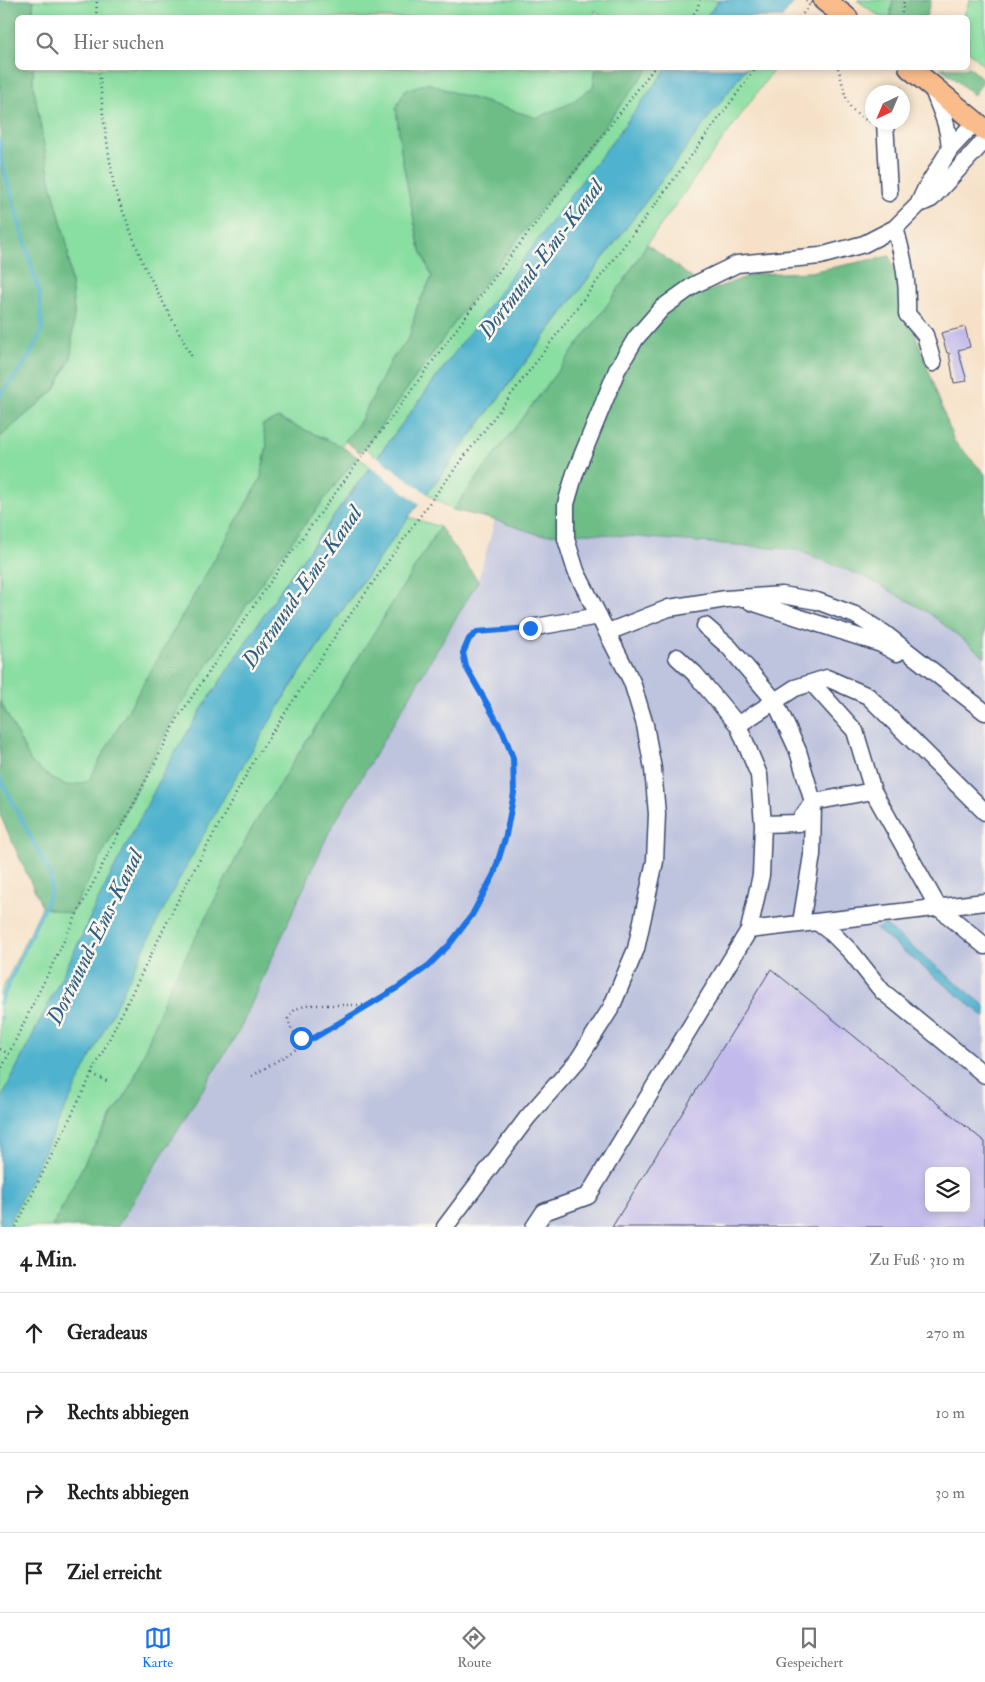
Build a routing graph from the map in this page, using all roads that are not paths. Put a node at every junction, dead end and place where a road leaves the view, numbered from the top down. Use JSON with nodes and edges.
{"nodes":[{"id":1,"x":820,"y":4,"type":"edge"},
{"id":2,"x":841,"y":15,"type":"edge"},
{"id":3,"x":908,"y":75,"type":"edge"},
{"id":4,"x":931,"y":84,"type":"junction"},
{"id":5,"x":980,"y":126,"type":"edge"},
{"id":6,"x":885,"y":130,"type":"edge"},
{"id":7,"x":985,"y":140,"type":"edge"},
{"id":8,"x":950,"y":149,"type":"junction"},
{"id":9,"x":889,"y":193,"type":"dead end"},
{"id":10,"x":918,"y":205,"type":"junction"},
{"id":11,"x":895,"y":228,"type":"junction"},
{"id":12,"x":933,"y":363,"type":"dead end"},
{"id":13,"x":599,"y":616,"type":"junction"},
{"id":14,"x":705,"y":626,"type":"dead end"},
{"id":15,"x":530,"y":628,"type":"road end"},
{"id":16,"x":608,"y":632,"type":"junction"},
{"id":17,"x":677,"y":657,"type":"dead end"},
{"id":18,"x":812,"y":683,"type":"junction"},
{"id":19,"x":775,"y":701,"type":"junction"},
{"id":20,"x":985,"y":712,"type":"edge"},
{"id":21,"x":738,"y":725,"type":"junction"},
{"id":22,"x":873,"y":791,"type":"junction"},
{"id":23,"x":813,"y":802,"type":"junction"},
{"id":24,"x":985,"y":812,"type":"edge"},
{"id":25,"x":764,"y":824,"type":"junction"},
{"id":26,"x":985,"y":902,"type":"edge"},
{"id":27,"x":938,"y":907,"type":"junction"},
{"id":28,"x":809,"y":923,"type":"junction"},
{"id":29,"x":749,"y":930,"type":"junction"},
{"id":30,"x":985,"y":946,"type":"edge"},
{"id":31,"x":985,"y":1074,"type":"edge"},
{"id":32,"x":446,"y":1227,"type":"edge"},
{"id":33,"x":534,"y":1227,"type":"edge"}],
"edges":[{"from":1,"to":2,"type":"main road"},
{"from":3,"to":4,"type":"main road"},
{"from":4,"to":5,"type":"main road"},
{"from":4,"to":8,"type":"lane"},
{"from":5,"to":8,"type":"lane"},
{"from":6,"to":9,"type":"lane"},
{"from":7,"to":10,"type":"lane"},
{"from":8,"to":10,"type":"lane"},
{"from":10,"to":11,"type":"lane"},
{"from":11,"to":12,"type":"lane"},
{"from":11,"to":13,"type":"lane"},
{"from":13,"to":15,"type":"lane"},
{"from":13,"to":16,"type":"lane"},
{"from":14,"to":19,"type":"lane"},
{"from":16,"to":20,"type":"lane"},
{"from":16,"to":32,"type":"lane"},
{"from":17,"to":21,"type":"lane"},
{"from":18,"to":19,"type":"lane"},
{"from":18,"to":22,"type":"lane"},
{"from":18,"to":24,"type":"lane"},
{"from":19,"to":21,"type":"lane"},
{"from":19,"to":23,"type":"lane"},
{"from":21,"to":25,"type":"lane"},
{"from":22,"to":23,"type":"lane"},
{"from":22,"to":27,"type":"lane"},
{"from":23,"to":25,"type":"lane"},
{"from":23,"to":28,"type":"lane"},
{"from":25,"to":29,"type":"lane"},
{"from":26,"to":27,"type":"lane"},
{"from":27,"to":28,"type":"lane"},
{"from":27,"to":30,"type":"lane"},
{"from":28,"to":29,"type":"lane"},
{"from":28,"to":31,"type":"lane"},
{"from":29,"to":33,"type":"lane"}]}
